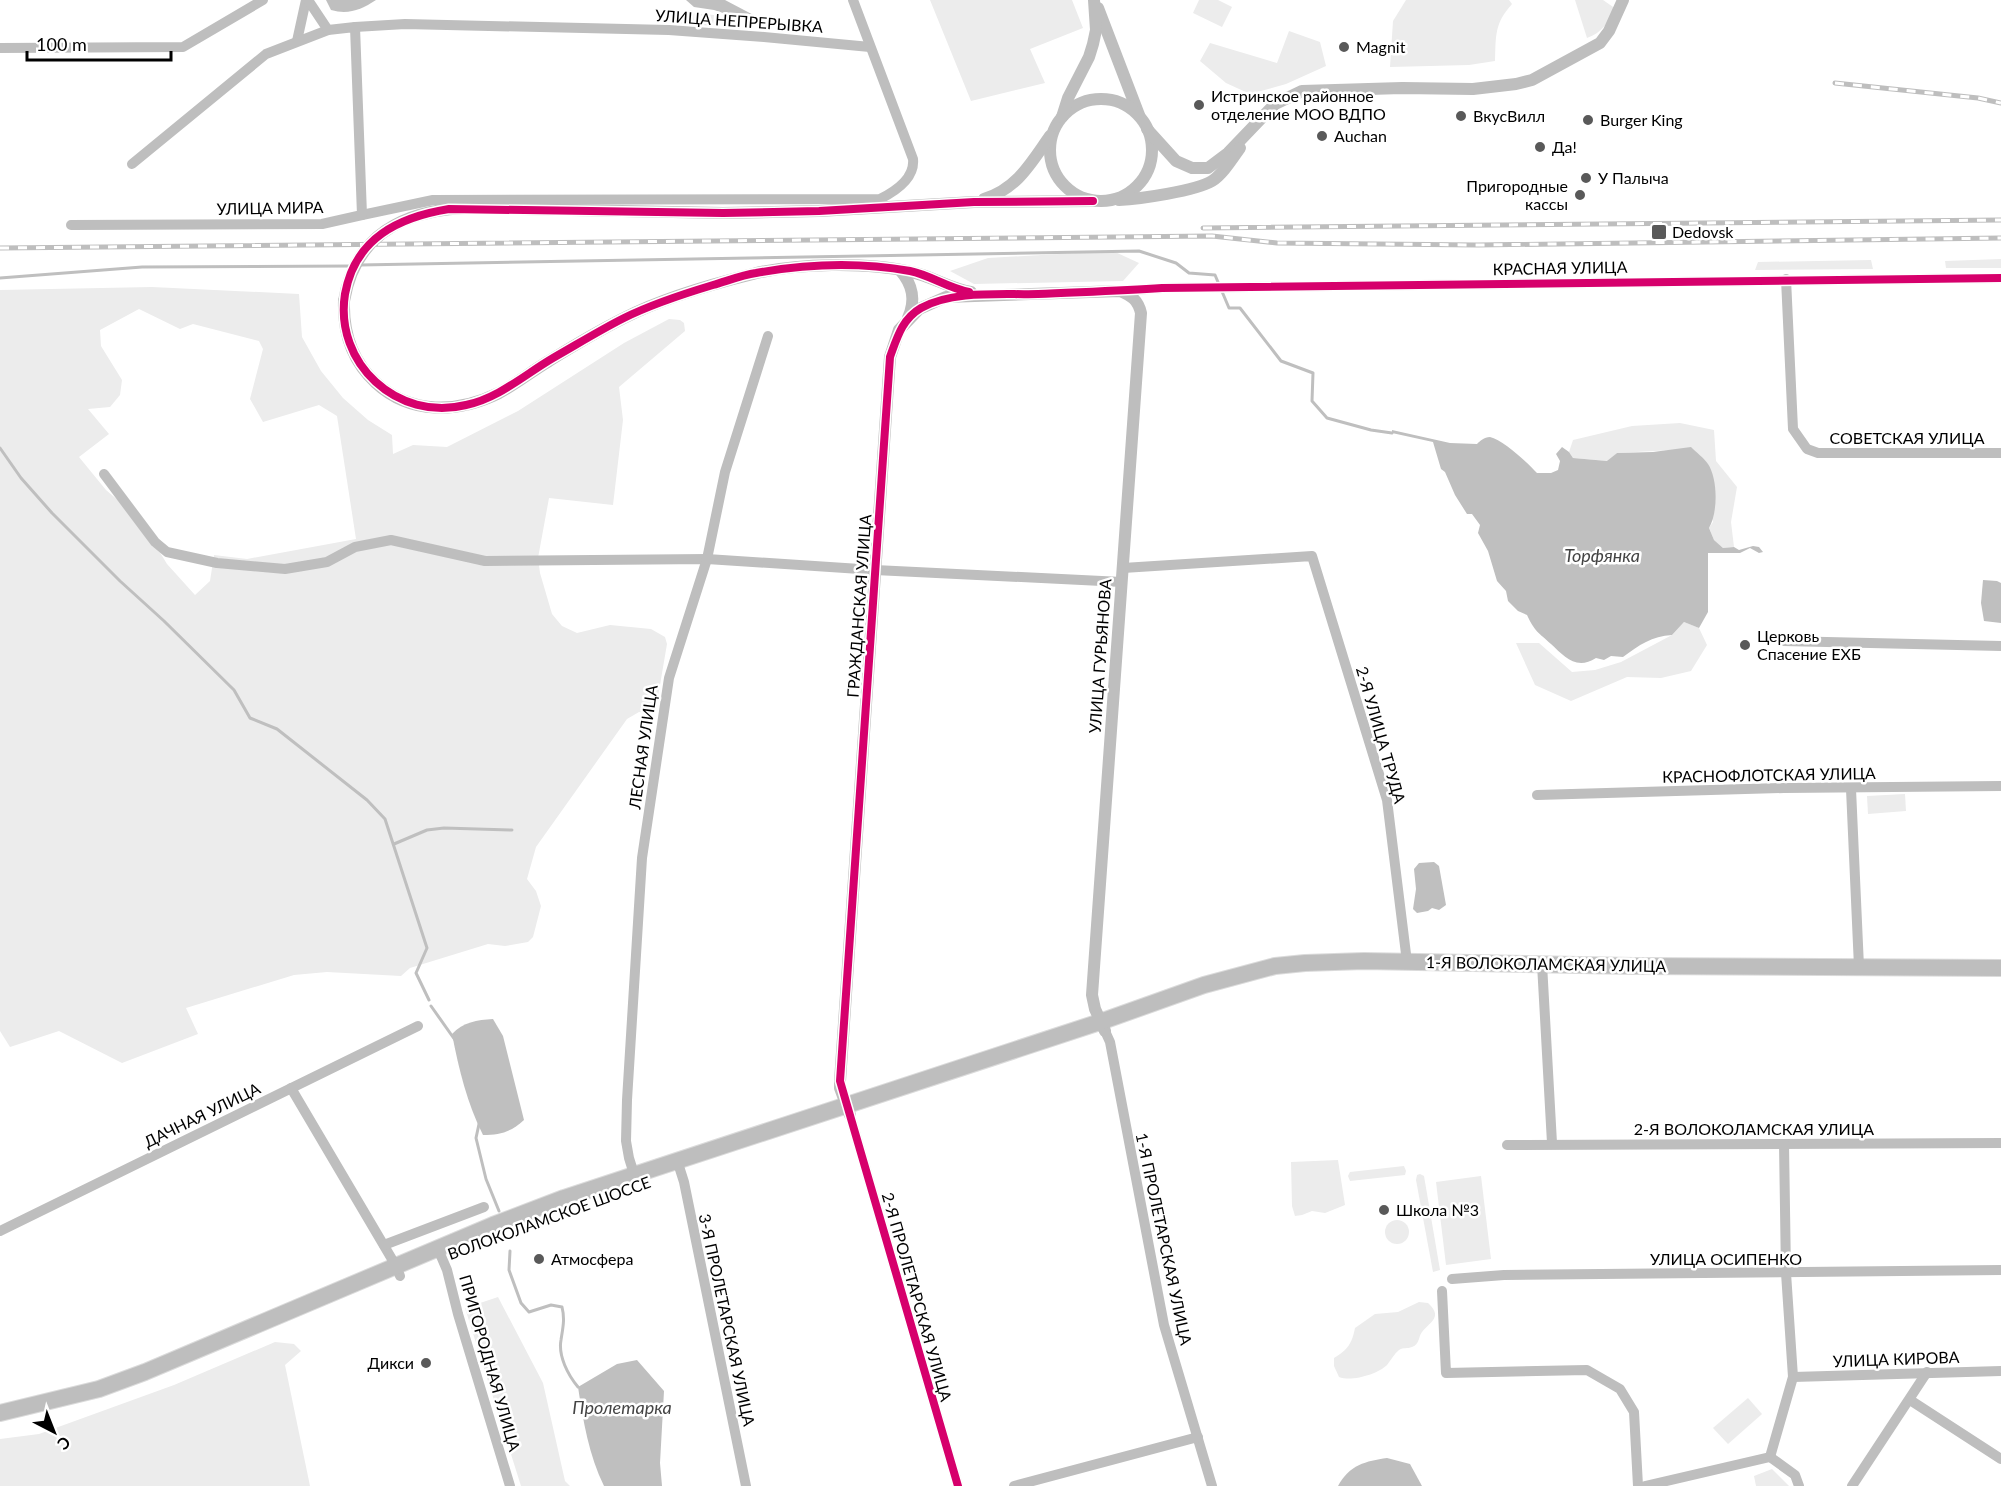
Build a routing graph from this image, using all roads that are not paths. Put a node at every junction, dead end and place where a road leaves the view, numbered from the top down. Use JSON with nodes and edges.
{"nodes":[{"id":1,"x":263,"y":0,"type":"edge"},
{"id":2,"x":307,"y":0,"type":"edge"},
{"id":3,"x":853,"y":0,"type":"edge"},
{"id":4,"x":1095,"y":0,"type":"edge"},
{"id":5,"x":1623,"y":0,"type":"edge"},
{"id":6,"x":355,"y":27,"type":"junction"},
{"id":7,"x":328,"y":30,"type":"junction"},
{"id":8,"x":297,"y":41,"type":"junction"},
{"id":9,"x":870,"y":47,"type":"junction"},
{"id":10,"x":0,"y":48,"type":"edge"},
{"id":11,"x":1140,"y":116,"type":"junction"},
{"id":12,"x":1061,"y":118,"type":"junction"},
{"id":13,"x":1147,"y":129,"type":"junction"},
{"id":14,"x":1053,"y":132,"type":"junction"},
{"id":15,"x":1250,"y":132,"type":"junction"},
{"id":16,"x":132,"y":164,"type":"dead end"},
{"id":17,"x":1111,"y":200,"type":"junction"},
{"id":18,"x":1093,"y":201,"type":"junction"},
{"id":19,"x":974,"y":202,"type":"junction"},
{"id":20,"x":362,"y":215,"type":"junction"},
{"id":21,"x":71,"y":225,"type":"dead end"},
{"id":22,"x":900,"y":270,"type":"junction"},
{"id":23,"x":2001,"y":278,"type":"edge"},
{"id":24,"x":1786,"y":279,"type":"junction"},
{"id":25,"x":1120,"y":291,"type":"junction"},
{"id":26,"x":987,"y":295,"type":"junction"},
{"id":27,"x":902,"y":327,"type":"junction"},
{"id":28,"x":768,"y":336,"type":"dead end"},
{"id":29,"x":2001,"y":453,"type":"edge"},
{"id":30,"x":104,"y":474,"type":"dead end"},
{"id":31,"x":706,"y":559,"type":"junction"},
{"id":32,"x":1123,"y":567,"type":"junction"},
{"id":33,"x":875,"y":570,"type":"junction"},
{"id":34,"x":1122,"y":582,"type":"junction"},
{"id":35,"x":1783,"y":641,"type":"dead end"},
{"id":36,"x":2001,"y":646,"type":"edge"},
{"id":37,"x":2001,"y":786,"type":"edge"},
{"id":38,"x":1851,"y":789,"type":"junction"},
{"id":39,"x":1537,"y":795,"type":"dead end"},
{"id":40,"x":1407,"y":962,"type":"junction"},
{"id":41,"x":1859,"y":967,"type":"junction"},
{"id":42,"x":2001,"y":968,"type":"edge"},
{"id":43,"x":1542,"y":969,"type":"junction"},
{"id":44,"x":2001,"y":980,"type":"edge"},
{"id":45,"x":418,"y":1026,"type":"dead end"},
{"id":46,"x":1102,"y":1027,"type":"junction"},
{"id":47,"x":291,"y":1088,"type":"junction"},
{"id":48,"x":849,"y":1110,"type":"junction"},
{"id":49,"x":1552,"y":1143,"type":"junction"},
{"id":50,"x":2001,"y":1143,"type":"edge"},
{"id":51,"x":1784,"y":1144,"type":"junction"},
{"id":52,"x":1507,"y":1145,"type":"dead end"},
{"id":53,"x":678,"y":1166,"type":"junction"},
{"id":54,"x":634,"y":1174,"type":"junction"},
{"id":55,"x":484,"y":1207,"type":"dead end"},
{"id":56,"x":0,"y":1231,"type":"edge"},
{"id":57,"x":384,"y":1245,"type":"junction"},
{"id":58,"x":440,"y":1253,"type":"junction"},
{"id":59,"x":2001,"y":1270,"type":"edge"},
{"id":60,"x":398,"y":1271,"type":"junction"},
{"id":61,"x":1786,"y":1273,"type":"junction"},
{"id":62,"x":1452,"y":1279,"type":"dead end"},
{"id":63,"x":1442,"y":1291,"type":"dead end"},
{"id":64,"x":2001,"y":1371,"type":"edge"},
{"id":65,"x":1928,"y":1372,"type":"junction"},
{"id":66,"x":1793,"y":1377,"type":"junction"},
{"id":67,"x":1910,"y":1400,"type":"junction"},
{"id":68,"x":0,"y":1413,"type":"edge"},
{"id":69,"x":0,"y":1423,"type":"edge"},
{"id":70,"x":1198,"y":1437,"type":"junction"},
{"id":71,"x":1770,"y":1457,"type":"junction"},
{"id":72,"x":2001,"y":1459,"type":"edge"},
{"id":73,"x":510,"y":1486,"type":"edge"},
{"id":74,"x":746,"y":1486,"type":"edge"},
{"id":75,"x":958,"y":1486,"type":"edge"},
{"id":76,"x":1014,"y":1486,"type":"edge"},
{"id":77,"x":1212,"y":1486,"type":"edge"},
{"id":78,"x":1638,"y":1486,"type":"edge"},
{"id":79,"x":1645,"y":1486,"type":"edge"},
{"id":80,"x":1799,"y":1486,"type":"edge"},
{"id":81,"x":1852,"y":1486,"type":"edge"}],
"edges":[{"from":1,"to":10,"type":"street"},
{"from":2,"to":7,"type":"street"},
{"from":2,"to":8,"type":"street"},
{"from":3,"to":9,"type":"street"},
{"from":4,"to":11,"type":"street"},
{"from":4,"to":12,"type":"street"},
{"from":5,"to":15,"type":"street"},
{"from":6,"to":7,"type":"street"},
{"from":6,"to":9,"type":"street","name":"УЛИЦА НЕПРЕРЫВКА"},
{"from":6,"to":20,"type":"street"},
{"from":7,"to":8,"type":"street"},
{"from":8,"to":16,"type":"street"},
{"from":9,"to":20,"type":"street","name":"УЛИЦА МИРА"},
{"from":11,"to":12,"type":"street"},
{"from":11,"to":13,"type":"street"},
{"from":12,"to":14,"type":"street"},
{"from":13,"to":15,"type":"street"},
{"from":13,"to":17,"type":"street"},
{"from":14,"to":18,"type":"street"},
{"from":14,"to":19,"type":"street"},
{"from":15,"to":17,"type":"street"},
{"from":17,"to":18,"type":"street"},
{"from":18,"to":19,"type":"street"},
{"from":19,"to":22,"type":"street","bridge":true},
{"from":20,"to":21,"type":"street","name":"УЛИЦА МИРА"},
{"from":22,"to":26,"type":"street"},
{"from":22,"to":27,"type":"street"},
{"from":23,"to":24,"type":"street","name":"КРАСНАЯ УЛИЦА"},
{"from":24,"to":25,"type":"street","name":"КРАСНАЯ УЛИЦА"},
{"from":24,"to":29,"type":"street","name":"СОВЕТСКАЯ УЛИЦА"},
{"from":25,"to":26,"type":"street","name":"ГРАЖДАНСКАЯ УЛИЦА"},
{"from":25,"to":32,"type":"street","name":"УЛИЦА ГУРЬЯНОВА"},
{"from":26,"to":27,"type":"street","name":"ГРАЖДАНСКАЯ УЛИЦА"},
{"from":27,"to":33,"type":"street","name":"ГРАЖДАНСКАЯ УЛИЦА"},
{"from":28,"to":31,"type":"street","name":"ЛЕСНАЯ УЛИЦА"},
{"from":30,"to":31,"type":"street"},
{"from":31,"to":33,"type":"street"},
{"from":31,"to":54,"type":"street","name":"ЛЕСНАЯ УЛИЦА"},
{"from":32,"to":34,"type":"street","name":"УЛИЦА ГУРЬЯНОВА"},
{"from":32,"to":40,"type":"street","name":"2-Я УЛИЦА ТРУДА"},
{"from":33,"to":34,"type":"street"},
{"from":33,"to":48,"type":"street","name":"ГРАЖДАНСКАЯ УЛИЦА"},
{"from":34,"to":46,"type":"street","name":"УЛИЦА ГУРЬЯНОВА"},
{"from":35,"to":36,"type":"street"},
{"from":37,"to":38,"type":"street","name":"КРАСНОФЛОТСКАЯ УЛИЦА"},
{"from":38,"to":39,"type":"street","name":"КРАСНОФЛОТСКАЯ УЛИЦА"},
{"from":38,"to":41,"type":"street"},
{"from":40,"to":43,"type":"main road","name":"1-Я ВОЛОКОЛАМСКАЯ УЛИЦА"},
{"from":40,"to":46,"type":"main road","name":"1-Я ВОЛОКОЛАМСКАЯ УЛИЦА"},
{"from":41,"to":42,"type":"main road","name":"1-Я ВОЛОКОЛАМСКАЯ УЛИЦА"},
{"from":41,"to":43,"type":"main road","name":"1-Я ВОЛОКОЛАМСКАЯ УЛИЦА"},
{"from":43,"to":44,"type":"main road","name":"1-Я ВОЛОКОЛАМСКАЯ УЛИЦА"},
{"from":43,"to":46,"type":"main road","name":"1-Я ВОЛОКОЛАМСКАЯ УЛИЦА"},
{"from":43,"to":49,"type":"street"},
{"from":45,"to":47,"type":"street","name":"ДАЧНАЯ УЛИЦА"},
{"from":46,"to":48,"type":"main road","name":"ВОЛОКОЛАМСКОЕ ШОССЕ"},
{"from":46,"to":70,"type":"street","name":"1-Я ПРОЛЕТАРСКАЯ УЛИЦА"},
{"from":47,"to":56,"type":"street","name":"ДАЧНАЯ УЛИЦА"},
{"from":47,"to":57,"type":"street"},
{"from":48,"to":53,"type":"main road","name":"ВОЛОКОЛАМСКОЕ ШОССЕ"},
{"from":48,"to":75,"type":"street","name":"2-Я ПРОЛЕТАРСКАЯ УЛИЦА"},
{"from":49,"to":51,"type":"street","name":"2-Я ВОЛОКОЛАМСКАЯ УЛИЦА"},
{"from":49,"to":52,"type":"street","name":"2-Я ВОЛОКОЛАМСКАЯ УЛИЦА"},
{"from":50,"to":51,"type":"street","name":"2-Я ВОЛОКОЛАМСКАЯ УЛИЦА"},
{"from":51,"to":61,"type":"street"},
{"from":53,"to":54,"type":"main road","name":"ВОЛОКОЛАМСКОЕ ШОССЕ"},
{"from":53,"to":58,"type":"main road","name":"ВОЛОКОЛАМСКОЕ ШОССЕ"},
{"from":53,"to":74,"type":"street","name":"3-Я ПРОЛЕТАРСКАЯ УЛИЦА"},
{"from":54,"to":58,"type":"main road","name":"ВОЛОКОЛАМСКОЕ ШОССЕ"},
{"from":55,"to":57,"type":"street"},
{"from":57,"to":60,"type":"street"},
{"from":58,"to":60,"type":"main road","name":"ВОЛОКОЛАМСКОЕ ШОССЕ"},
{"from":58,"to":73,"type":"street","name":"ПРИГОРОДНАЯ УЛИЦА"},
{"from":59,"to":61,"type":"street","name":"УЛИЦА ОСИПЕНКО"},
{"from":60,"to":68,"type":"main road","name":"ВОЛОКОЛАМСКОЕ ШОССЕ"},
{"from":60,"to":69,"type":"main road","name":"ВОЛОКОЛАМСКОЕ ШОССЕ"},
{"from":61,"to":62,"type":"street","name":"УЛИЦА ОСИПЕНКО"},
{"from":61,"to":66,"type":"street"},
{"from":63,"to":78,"type":"street"},
{"from":64,"to":65,"type":"street","name":"УЛИЦА КИРОВА"},
{"from":65,"to":66,"type":"street","name":"УЛИЦА КИРОВА"},
{"from":65,"to":67,"type":"street"},
{"from":66,"to":71,"type":"street"},
{"from":67,"to":72,"type":"street"},
{"from":67,"to":81,"type":"street"},
{"from":70,"to":76,"type":"street"},
{"from":70,"to":77,"type":"street","name":"1-Я ПРОЛЕТАРСКАЯ УЛИЦА"},
{"from":71,"to":79,"type":"street"},
{"from":71,"to":80,"type":"street"}]}
